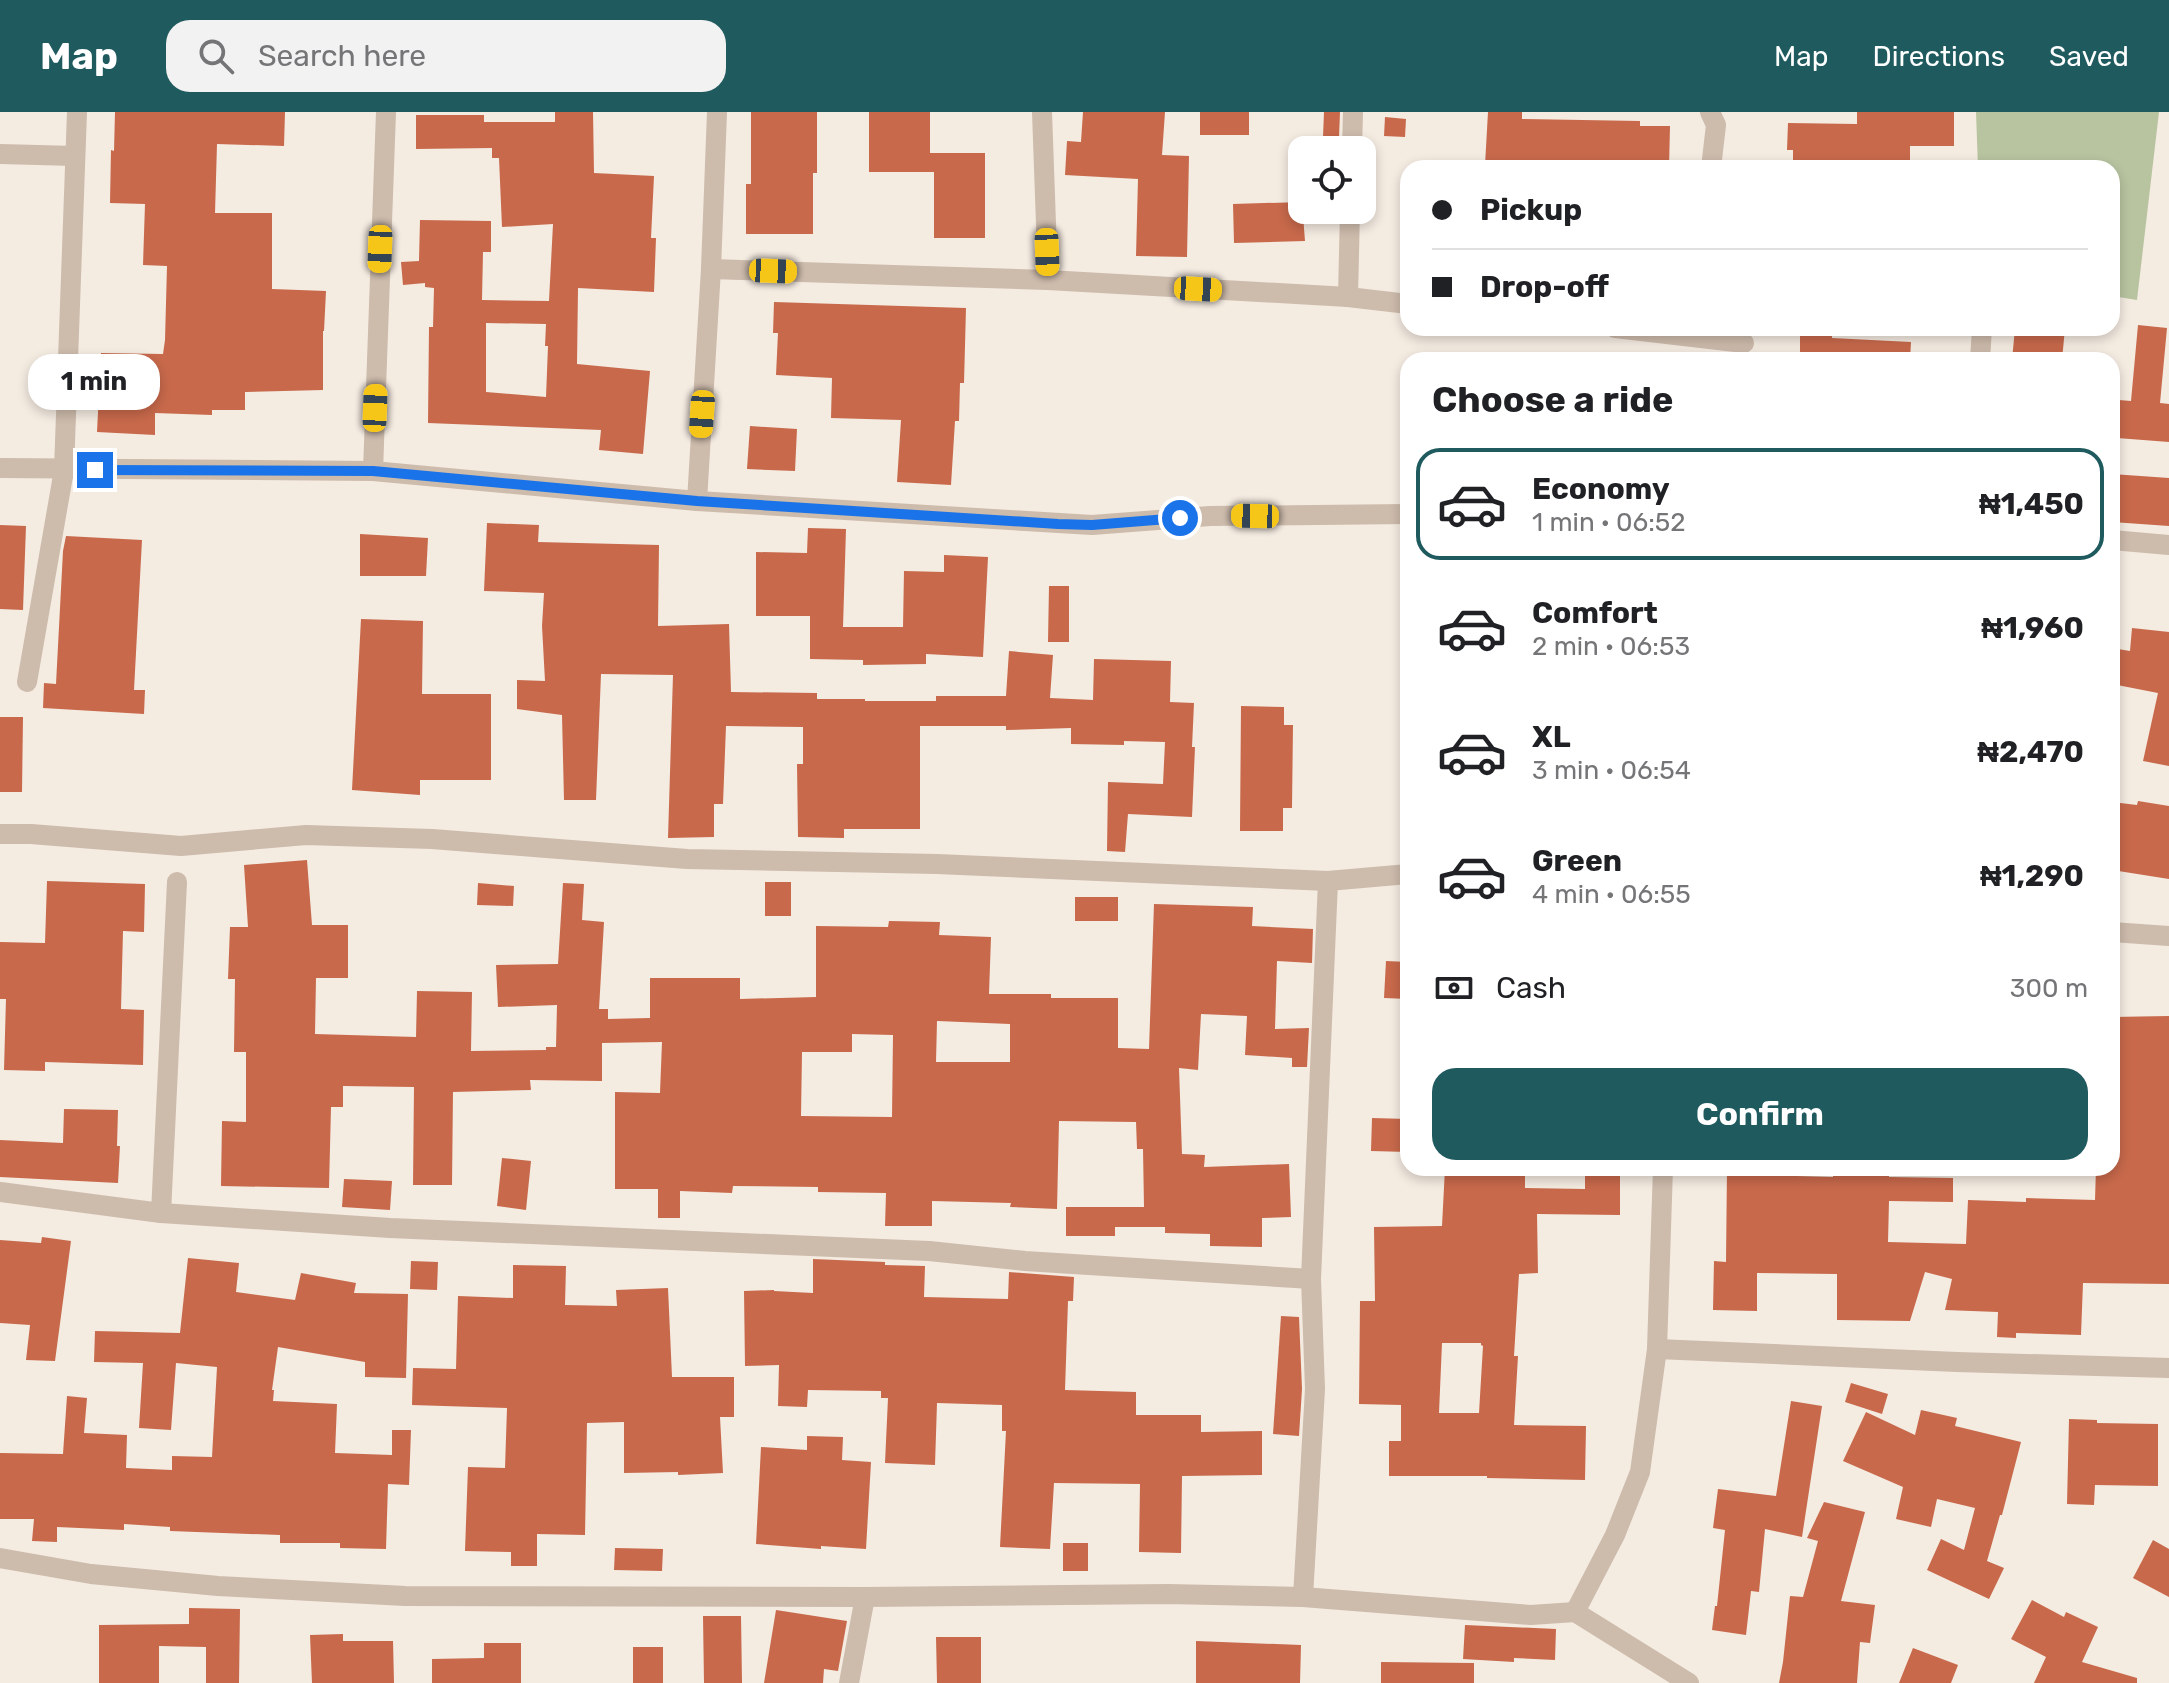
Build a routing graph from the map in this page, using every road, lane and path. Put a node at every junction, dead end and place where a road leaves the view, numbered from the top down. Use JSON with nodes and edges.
{"nodes":[{"id":1,"x":77,"y":112,"type":"edge"},
{"id":2,"x":386,"y":112,"type":"edge"},
{"id":3,"x":717,"y":112,"type":"edge"},
{"id":4,"x":1042,"y":112,"type":"edge"},
{"id":5,"x":1353,"y":112,"type":"edge"},
{"id":6,"x":1710,"y":112,"type":"edge"},
{"id":7,"x":1352,"y":136,"type":"edge"},
{"id":8,"x":0,"y":154,"type":"edge"},
{"id":9,"x":75,"y":156,"type":"junction"},
{"id":10,"x":1712,"y":160,"type":"edge"},
{"id":11,"x":1350,"y":224,"type":"edge"},
{"id":12,"x":711,"y":269,"type":"junction"},
{"id":13,"x":1048,"y":280,"type":"junction"},
{"id":14,"x":1348,"y":297,"type":"junction"},
{"id":15,"x":1400,"y":303,"type":"edge"},
{"id":16,"x":1678,"y":336,"type":"edge"},
{"id":17,"x":1741,"y":344,"type":"edge"},
{"id":18,"x":0,"y":468,"type":"edge"},
{"id":19,"x":64,"y":470,"type":"junction"},
{"id":20,"x":373,"y":471,"type":"junction"},
{"id":21,"x":697,"y":501,"type":"junction"},
{"id":22,"x":1400,"y":514,"type":"edge"},
{"id":23,"x":2120,"y":541,"type":"edge"},
{"id":24,"x":2169,"y":545,"type":"edge"},
{"id":25,"x":27,"y":682,"type":"dead end"},
{"id":26,"x":0,"y":834,"type":"edge"},
{"id":27,"x":1400,"y":875,"type":"edge"},
{"id":28,"x":1328,"y":881,"type":"junction"},
{"id":29,"x":177,"y":882,"type":"dead end"},
{"id":30,"x":2120,"y":933,"type":"edge"},
{"id":31,"x":2169,"y":936,"type":"edge"},
{"id":32,"x":1663,"y":1176,"type":"edge"},
{"id":33,"x":0,"y":1192,"type":"edge"},
{"id":34,"x":161,"y":1213,"type":"junction"},
{"id":35,"x":1311,"y":1279,"type":"junction"},
{"id":36,"x":1657,"y":1349,"type":"junction"},
{"id":37,"x":2169,"y":1368,"type":"edge"},
{"id":38,"x":0,"y":1558,"type":"edge"},
{"id":39,"x":865,"y":1597,"type":"junction"},
{"id":40,"x":1303,"y":1597,"type":"junction"},
{"id":41,"x":1575,"y":1612,"type":"junction"},
{"id":42,"x":1680,"y":1681,"type":"edge"},
{"id":43,"x":849,"y":1683,"type":"edge"}],
"edges":[{"from":1,"to":9,"type":"street"},
{"from":2,"to":20,"type":"street"},
{"from":3,"to":12,"type":"street"},
{"from":4,"to":13,"type":"street"},
{"from":5,"to":7,"type":"street"},
{"from":6,"to":10,"type":"street"},
{"from":8,"to":9,"type":"street"},
{"from":9,"to":19,"type":"street"},
{"from":11,"to":14,"type":"street"},
{"from":12,"to":13,"type":"street"},
{"from":12,"to":21,"type":"street"},
{"from":13,"to":14,"type":"street"},
{"from":14,"to":15,"type":"street"},
{"from":16,"to":17,"type":"street"},
{"from":18,"to":19,"type":"street"},
{"from":19,"to":20,"type":"street"},
{"from":19,"to":25,"type":"street"},
{"from":20,"to":21,"type":"street"},
{"from":21,"to":22,"type":"street"},
{"from":23,"to":24,"type":"street"},
{"from":26,"to":28,"type":"street"},
{"from":27,"to":28,"type":"street"},
{"from":28,"to":35,"type":"street"},
{"from":29,"to":34,"type":"street"},
{"from":30,"to":31,"type":"street"},
{"from":32,"to":36,"type":"street"},
{"from":33,"to":34,"type":"street"},
{"from":34,"to":35,"type":"street"},
{"from":35,"to":40,"type":"street"},
{"from":36,"to":37,"type":"street"},
{"from":36,"to":41,"type":"street"},
{"from":38,"to":39,"type":"street"},
{"from":39,"to":40,"type":"street"},
{"from":39,"to":43,"type":"street"},
{"from":40,"to":41,"type":"street"},
{"from":41,"to":42,"type":"street"}]}
